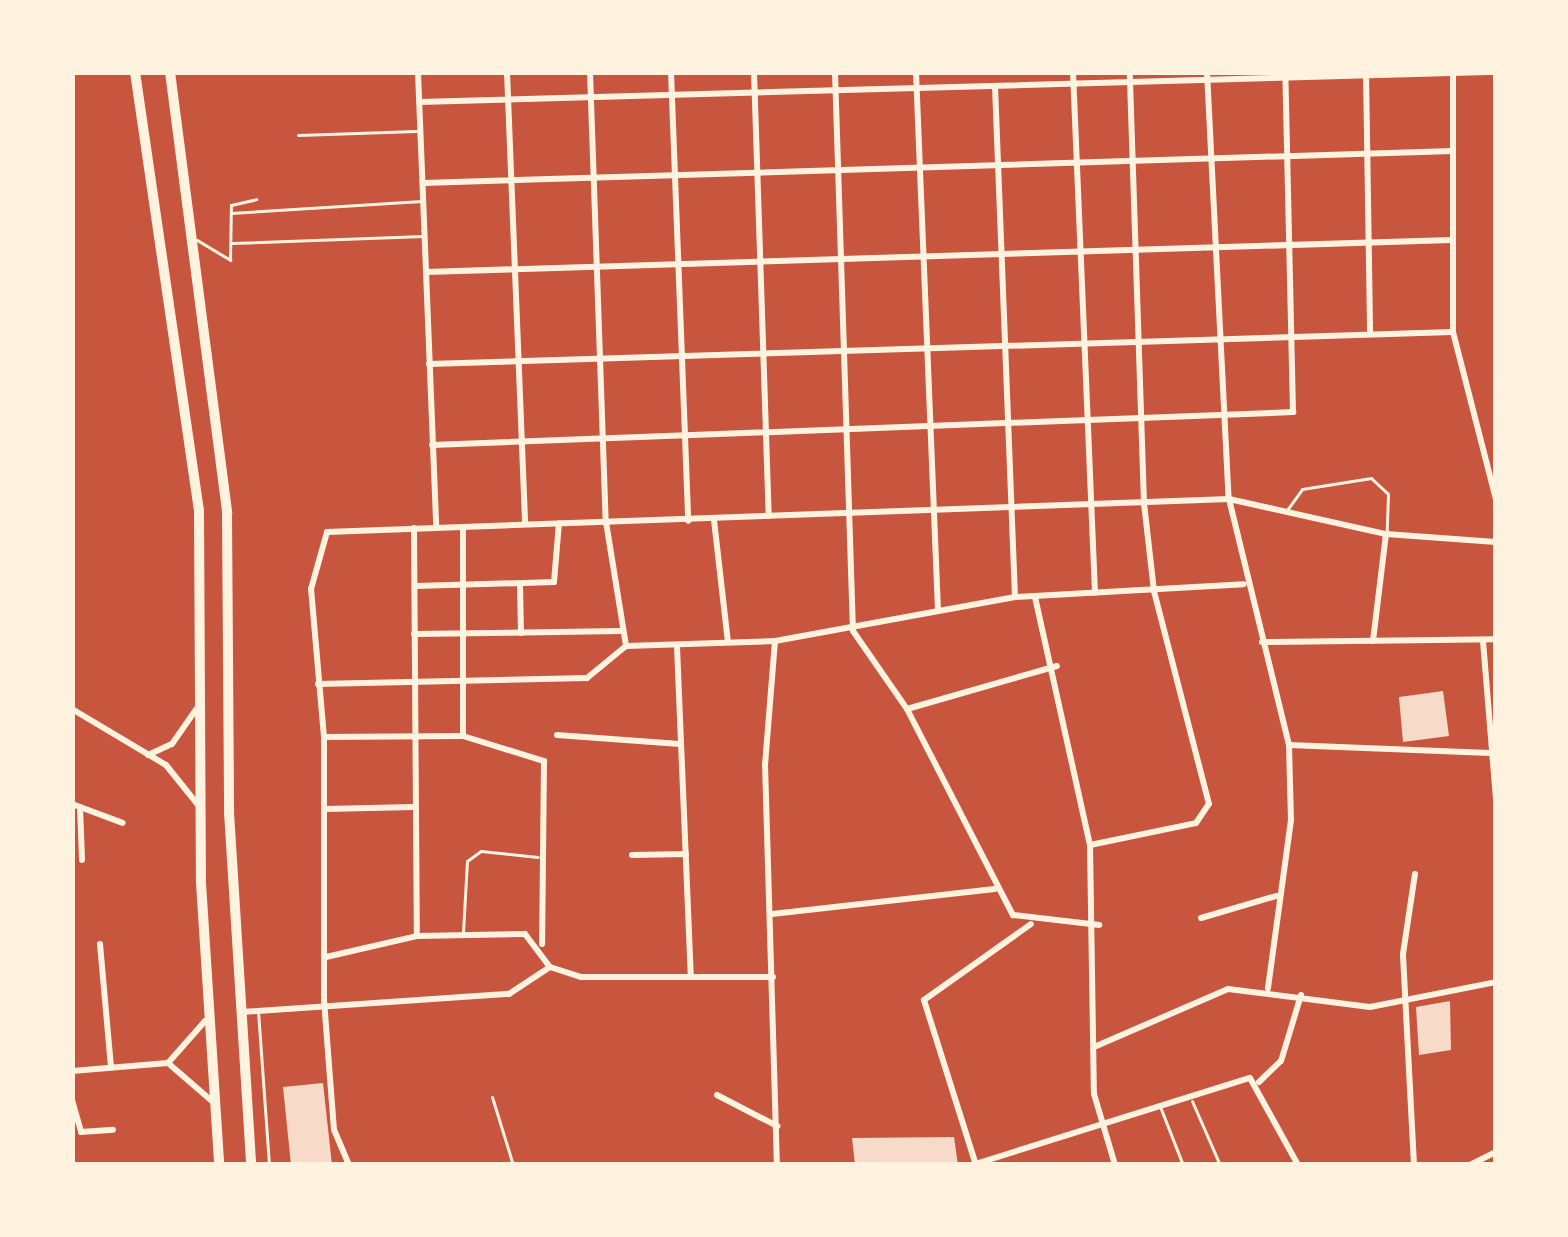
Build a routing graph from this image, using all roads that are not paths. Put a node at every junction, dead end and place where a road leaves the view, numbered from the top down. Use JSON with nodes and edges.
{"nodes":[{"id":1,"x":135,"y":72,"type":"edge"},
{"id":2,"x":418,"y":72,"type":"edge"},
{"id":3,"x":507,"y":72,"type":"edge"},
{"id":4,"x":590,"y":72,"type":"edge"},
{"id":5,"x":671,"y":72,"type":"edge"},
{"id":6,"x":754,"y":72,"type":"edge"},
{"id":7,"x":835,"y":72,"type":"edge"},
{"id":8,"x":916,"y":72,"type":"edge"},
{"id":9,"x":1366,"y":72,"type":"edge"},
{"id":10,"x":1488,"y":72,"type":"edge"},
{"id":11,"x":1285,"y":74,"type":"edge"},
{"id":12,"x":1453,"y":74,"type":"edge"},
{"id":13,"x":172,"y":75,"type":"edge"},
{"id":14,"x":1207,"y":75,"type":"edge"},
{"id":15,"x":1074,"y":76,"type":"edge"},
{"id":16,"x":1131,"y":76,"type":"edge"},
{"id":17,"x":916,"y":86,"type":"junction"},
{"id":18,"x":995,"y":86,"type":"junction"},
{"id":19,"x":835,"y":88,"type":"junction"},
{"id":20,"x":755,"y":91,"type":"junction"},
{"id":21,"x":672,"y":95,"type":"junction"},
{"id":22,"x":591,"y":97,"type":"junction"},
{"id":23,"x":509,"y":99,"type":"junction"},
{"id":24,"x":419,"y":102,"type":"junction"},
{"id":25,"x":421,"y":131,"type":"junction"},
{"id":26,"x":298,"y":135,"type":"dead end"},
{"id":27,"x":1453,"y":152,"type":"junction"},
{"id":28,"x":1366,"y":153,"type":"junction"},
{"id":29,"x":1288,"y":154,"type":"junction"},
{"id":30,"x":1210,"y":156,"type":"junction"},
{"id":31,"x":1133,"y":160,"type":"junction"},
{"id":32,"x":1081,"y":162,"type":"junction"},
{"id":33,"x":998,"y":165,"type":"junction"},
{"id":34,"x":920,"y":168,"type":"junction"},
{"id":35,"x":837,"y":171,"type":"junction"},
{"id":36,"x":758,"y":174,"type":"junction"},
{"id":37,"x":676,"y":178,"type":"junction"},
{"id":38,"x":594,"y":181,"type":"junction"},
{"id":39,"x":512,"y":182,"type":"junction"},
{"id":40,"x":423,"y":184,"type":"junction"},
{"id":41,"x":256,"y":199,"type":"dead end"},
{"id":42,"x":423,"y":201,"type":"junction"},
{"id":43,"x":231,"y":213,"type":"junction"},
{"id":44,"x":190,"y":236,"type":"junction"},
{"id":45,"x":424,"y":236,"type":"junction"},
{"id":46,"x":1452,"y":239,"type":"junction"},
{"id":47,"x":232,"y":243,"type":"junction"},
{"id":48,"x":1367,"y":244,"type":"junction"},
{"id":49,"x":1292,"y":246,"type":"junction"},
{"id":50,"x":1214,"y":249,"type":"junction"},
{"id":51,"x":1133,"y":252,"type":"junction"},
{"id":52,"x":1083,"y":254,"type":"junction"},
{"id":53,"x":1004,"y":256,"type":"junction"},
{"id":54,"x":923,"y":258,"type":"junction"},
{"id":55,"x":838,"y":259,"type":"junction"},
{"id":56,"x":760,"y":264,"type":"junction"},
{"id":57,"x":679,"y":267,"type":"junction"},
{"id":58,"x":596,"y":270,"type":"junction"},
{"id":59,"x":426,"y":272,"type":"junction"},
{"id":60,"x":515,"y":272,"type":"junction"},
{"id":61,"x":1294,"y":332,"type":"junction"},
{"id":62,"x":1370,"y":332,"type":"junction"},
{"id":63,"x":1453,"y":332,"type":"junction"},
{"id":64,"x":1218,"y":335,"type":"junction"},
{"id":65,"x":1137,"y":336,"type":"junction"},
{"id":66,"x":1086,"y":337,"type":"junction"},
{"id":67,"x":1009,"y":338,"type":"junction"},
{"id":68,"x":928,"y":343,"type":"junction"},
{"id":69,"x":842,"y":348,"type":"junction"},
{"id":70,"x":763,"y":351,"type":"junction"},
{"id":71,"x":682,"y":353,"type":"junction"},
{"id":72,"x":599,"y":358,"type":"junction"},
{"id":73,"x":518,"y":359,"type":"junction"},
{"id":74,"x":429,"y":364,"type":"junction"},
{"id":75,"x":1220,"y":415,"type":"junction"},
{"id":76,"x":1141,"y":417,"type":"junction"},
{"id":77,"x":1088,"y":418,"type":"junction"},
{"id":78,"x":1010,"y":421,"type":"junction"},
{"id":79,"x":931,"y":423,"type":"junction"},
{"id":80,"x":844,"y":426,"type":"junction"},
{"id":81,"x":766,"y":430,"type":"junction"},
{"id":82,"x":685,"y":433,"type":"junction"},
{"id":83,"x":602,"y":436,"type":"junction"},
{"id":84,"x":522,"y":441,"type":"junction"},
{"id":85,"x":432,"y":445,"type":"junction"},
{"id":86,"x":1229,"y":499,"type":"junction"},
{"id":87,"x":1496,"y":499,"type":"edge"},
{"id":88,"x":1144,"y":503,"type":"junction"},
{"id":89,"x":1093,"y":504,"type":"junction"},
{"id":90,"x":1013,"y":508,"type":"junction"},
{"id":91,"x":1286,"y":511,"type":"junction"},
{"id":92,"x":932,"y":512,"type":"junction"},
{"id":93,"x":847,"y":514,"type":"junction"},
{"id":94,"x":769,"y":516,"type":"junction"},
{"id":95,"x":714,"y":519,"type":"junction"},
{"id":96,"x":688,"y":520,"type":"junction"},
{"id":97,"x":606,"y":522,"type":"junction"},
{"id":98,"x":559,"y":523,"type":"junction"},
{"id":99,"x":525,"y":524,"type":"junction"},
{"id":100,"x":463,"y":526,"type":"junction"},
{"id":101,"x":436,"y":527,"type":"junction"},
{"id":102,"x":414,"y":528,"type":"junction"},
{"id":103,"x":1386,"y":534,"type":"junction"},
{"id":104,"x":1496,"y":542,"type":"edge"},
{"id":105,"x":1244,"y":584,"type":"junction"},
{"id":106,"x":520,"y":585,"type":"junction"},
{"id":107,"x":415,"y":586,"type":"junction"},
{"id":108,"x":464,"y":588,"type":"junction"},
{"id":109,"x":1154,"y":591,"type":"junction"},
{"id":110,"x":1095,"y":593,"type":"junction"},
{"id":111,"x":1035,"y":597,"type":"junction"},
{"id":112,"x":1016,"y":598,"type":"junction"},
{"id":113,"x":938,"y":610,"type":"junction"},
{"id":114,"x":621,"y":631,"type":"junction"},
{"id":115,"x":853,"y":631,"type":"junction"},
{"id":116,"x":521,"y":633,"type":"junction"},
{"id":117,"x":414,"y":634,"type":"junction"},
{"id":118,"x":464,"y":634,"type":"junction"},
{"id":119,"x":1496,"y":640,"type":"edge"},
{"id":120,"x":775,"y":641,"type":"junction"},
{"id":121,"x":1373,"y":641,"type":"junction"},
{"id":122,"x":1483,"y":641,"type":"junction"},
{"id":123,"x":728,"y":642,"type":"junction"},
{"id":124,"x":1262,"y":642,"type":"junction"},
{"id":125,"x":626,"y":646,"type":"junction"},
{"id":126,"x":677,"y":647,"type":"junction"},
{"id":127,"x":1057,"y":666,"type":"junction"},
{"id":128,"x":462,"y":679,"type":"junction"},
{"id":129,"x":416,"y":680,"type":"junction"},
{"id":130,"x":318,"y":684,"type":"junction"},
{"id":131,"x":202,"y":700,"type":"junction"},
{"id":132,"x":72,"y":709,"type":"edge"},
{"id":133,"x":907,"y":709,"type":"junction"},
{"id":134,"x":557,"y":735,"type":"dead end"},
{"id":135,"x":324,"y":736,"type":"junction"},
{"id":136,"x":416,"y":736,"type":"junction"},
{"id":137,"x":463,"y":736,"type":"junction"},
{"id":138,"x":680,"y":744,"type":"junction"},
{"id":139,"x":1289,"y":745,"type":"junction"},
{"id":140,"x":1490,"y":753,"type":"junction"},
{"id":141,"x":145,"y":756,"type":"junction"},
{"id":142,"x":1496,"y":799,"type":"edge"},
{"id":143,"x":76,"y":806,"type":"edge"},
{"id":144,"x":414,"y":807,"type":"junction"},
{"id":145,"x":201,"y":809,"type":"junction"},
{"id":146,"x":325,"y":809,"type":"junction"},
{"id":147,"x":123,"y":823,"type":"dead end"},
{"id":148,"x":1090,"y":844,"type":"junction"},
{"id":149,"x":686,"y":854,"type":"junction"},
{"id":150,"x":632,"y":855,"type":"dead end"},
{"id":151,"x":540,"y":857,"type":"junction"},
{"id":152,"x":82,"y":860,"type":"dead end"},
{"id":153,"x":1415,"y":874,"type":"dead end"},
{"id":154,"x":995,"y":889,"type":"junction"},
{"id":155,"x":1276,"y":896,"type":"junction"},
{"id":156,"x":772,"y":914,"type":"junction"},
{"id":157,"x":1201,"y":918,"type":"dead end"},
{"id":158,"x":1033,"y":923,"type":"junction"},
{"id":159,"x":1099,"y":925,"type":"junction"},
{"id":160,"x":463,"y":934,"type":"junction"},
{"id":161,"x":417,"y":936,"type":"junction"},
{"id":162,"x":100,"y":944,"type":"dead end"},
{"id":163,"x":542,"y":944,"type":"junction"},
{"id":164,"x":326,"y":957,"type":"junction"},
{"id":165,"x":550,"y":968,"type":"junction"},
{"id":166,"x":691,"y":976,"type":"junction"},
{"id":167,"x":774,"y":976,"type":"junction"},
{"id":168,"x":1496,"y":982,"type":"edge"},
{"id":169,"x":1268,"y":988,"type":"junction"},
{"id":170,"x":1301,"y":995,"type":"junction"},
{"id":171,"x":324,"y":999,"type":"junction"},
{"id":172,"x":1405,"y":1006,"type":"junction"},
{"id":173,"x":258,"y":1008,"type":"junction"},
{"id":174,"x":238,"y":1013,"type":"junction"},
{"id":175,"x":205,"y":1021,"type":"junction"},
{"id":176,"x":1094,"y":1047,"type":"junction"},
{"id":177,"x":168,"y":1063,"type":"junction"},
{"id":178,"x":111,"y":1067,"type":"junction"},
{"id":179,"x":72,"y":1071,"type":"edge"},
{"id":180,"x":1257,"y":1080,"type":"junction"},
{"id":181,"x":717,"y":1095,"type":"dead end"},
{"id":182,"x":492,"y":1097,"type":"dead end"},
{"id":183,"x":1190,"y":1097,"type":"junction"},
{"id":184,"x":72,"y":1100,"type":"edge"},
{"id":185,"x":212,"y":1101,"type":"junction"},
{"id":186,"x":1161,"y":1109,"type":"junction"},
{"id":187,"x":1102,"y":1124,"type":"junction"},
{"id":188,"x":777,"y":1126,"type":"junction"},
{"id":189,"x":113,"y":1130,"type":"dead end"},
{"id":190,"x":1496,"y":1152,"type":"edge"},
{"id":191,"x":1297,"y":1163,"type":"edge"},
{"id":192,"x":974,"y":1164,"type":"edge"},
{"id":193,"x":219,"y":1165,"type":"edge"},
{"id":194,"x":251,"y":1165,"type":"edge"},
{"id":195,"x":269,"y":1165,"type":"edge"},
{"id":196,"x":349,"y":1165,"type":"edge"},
{"id":197,"x":513,"y":1165,"type":"edge"},
{"id":198,"x":777,"y":1165,"type":"edge"},
{"id":199,"x":1114,"y":1165,"type":"edge"},
{"id":200,"x":1184,"y":1165,"type":"edge"},
{"id":201,"x":1220,"y":1165,"type":"edge"},
{"id":202,"x":1286,"y":1165,"type":"edge"},
{"id":203,"x":1414,"y":1165,"type":"edge"},
{"id":204,"x":1469,"y":1165,"type":"edge"}],
"edges":[{"from":1,"to":131,"type":"main road"},
{"from":2,"to":24,"type":"street"},
{"from":3,"to":23,"type":"street"},
{"from":4,"to":22,"type":"street"},
{"from":5,"to":21,"type":"street"},
{"from":6,"to":20,"type":"street"},
{"from":7,"to":19,"type":"street"},
{"from":8,"to":17,"type":"street"},
{"from":9,"to":11,"type":"street"},
{"from":9,"to":12,"type":"street"},
{"from":9,"to":28,"type":"street"},
{"from":10,"to":12,"type":"street"},
{"from":11,"to":14,"type":"street"},
{"from":11,"to":29,"type":"street"},
{"from":12,"to":27,"type":"street"},
{"from":13,"to":44,"type":"main road"},
{"from":14,"to":16,"type":"street"},
{"from":14,"to":30,"type":"street"},
{"from":15,"to":16,"type":"street"},
{"from":15,"to":18,"type":"street"},
{"from":15,"to":32,"type":"street"},
{"from":16,"to":31,"type":"street"},
{"from":17,"to":18,"type":"street"},
{"from":17,"to":19,"type":"street"},
{"from":17,"to":34,"type":"street"},
{"from":18,"to":33,"type":"street"},
{"from":19,"to":20,"type":"street"},
{"from":19,"to":35,"type":"street"},
{"from":20,"to":21,"type":"street"},
{"from":20,"to":36,"type":"street"},
{"from":21,"to":22,"type":"street"},
{"from":21,"to":37,"type":"street"},
{"from":22,"to":23,"type":"street"},
{"from":22,"to":38,"type":"street"},
{"from":23,"to":24,"type":"street"},
{"from":23,"to":39,"type":"street"},
{"from":24,"to":25,"type":"street"},
{"from":25,"to":26,"type":"lane"},
{"from":25,"to":40,"type":"street"},
{"from":27,"to":28,"type":"street"},
{"from":27,"to":46,"type":"street"},
{"from":28,"to":29,"type":"street"},
{"from":28,"to":48,"type":"street"},
{"from":29,"to":30,"type":"street"},
{"from":29,"to":49,"type":"street"},
{"from":30,"to":31,"type":"street"},
{"from":30,"to":50,"type":"street"},
{"from":31,"to":32,"type":"street"},
{"from":31,"to":51,"type":"street"},
{"from":32,"to":33,"type":"street"},
{"from":32,"to":52,"type":"street"},
{"from":33,"to":34,"type":"street"},
{"from":33,"to":53,"type":"street"},
{"from":34,"to":35,"type":"street"},
{"from":34,"to":54,"type":"street"},
{"from":35,"to":36,"type":"street"},
{"from":35,"to":55,"type":"street"},
{"from":36,"to":37,"type":"street"},
{"from":36,"to":56,"type":"street"},
{"from":37,"to":38,"type":"street"},
{"from":37,"to":57,"type":"street"},
{"from":38,"to":39,"type":"street"},
{"from":38,"to":58,"type":"street"},
{"from":39,"to":40,"type":"street"},
{"from":39,"to":60,"type":"street"},
{"from":40,"to":42,"type":"street"},
{"from":41,"to":43,"type":"lane"},
{"from":42,"to":43,"type":"lane"},
{"from":42,"to":45,"type":"street"},
{"from":43,"to":47,"type":"lane"},
{"from":44,"to":47,"type":"lane"},
{"from":44,"to":174,"type":"main road"},
{"from":45,"to":47,"type":"lane"},
{"from":45,"to":59,"type":"street"},
{"from":46,"to":48,"type":"street"},
{"from":46,"to":63,"type":"street"},
{"from":48,"to":49,"type":"street"},
{"from":48,"to":62,"type":"street"},
{"from":49,"to":50,"type":"street"},
{"from":49,"to":61,"type":"street"},
{"from":50,"to":51,"type":"street"},
{"from":50,"to":64,"type":"street"},
{"from":51,"to":52,"type":"street"},
{"from":51,"to":65,"type":"street"},
{"from":52,"to":53,"type":"street"},
{"from":52,"to":66,"type":"street"},
{"from":53,"to":54,"type":"street"},
{"from":53,"to":67,"type":"street"},
{"from":54,"to":55,"type":"street"},
{"from":54,"to":68,"type":"street"},
{"from":55,"to":56,"type":"street"},
{"from":55,"to":69,"type":"street"},
{"from":56,"to":57,"type":"street"},
{"from":56,"to":70,"type":"street"},
{"from":57,"to":58,"type":"street"},
{"from":57,"to":71,"type":"street"},
{"from":58,"to":60,"type":"street"},
{"from":58,"to":72,"type":"street"},
{"from":59,"to":60,"type":"street"},
{"from":59,"to":74,"type":"street"},
{"from":60,"to":73,"type":"street"},
{"from":61,"to":62,"type":"street"},
{"from":61,"to":64,"type":"street"},
{"from":61,"to":75,"type":"street"},
{"from":62,"to":63,"type":"street"},
{"from":63,"to":87,"type":"street"},
{"from":64,"to":65,"type":"street"},
{"from":64,"to":75,"type":"street"},
{"from":65,"to":66,"type":"street"},
{"from":65,"to":76,"type":"street"},
{"from":66,"to":67,"type":"street"},
{"from":66,"to":77,"type":"street"},
{"from":67,"to":68,"type":"street"},
{"from":67,"to":78,"type":"street"},
{"from":68,"to":69,"type":"street"},
{"from":68,"to":79,"type":"street"},
{"from":69,"to":70,"type":"street"},
{"from":69,"to":80,"type":"street"},
{"from":70,"to":71,"type":"street"},
{"from":70,"to":81,"type":"street"},
{"from":71,"to":72,"type":"street"},
{"from":71,"to":82,"type":"street"},
{"from":72,"to":73,"type":"street"},
{"from":72,"to":83,"type":"street"},
{"from":73,"to":74,"type":"street"},
{"from":73,"to":84,"type":"street"},
{"from":74,"to":85,"type":"street"},
{"from":75,"to":76,"type":"street"},
{"from":75,"to":86,"type":"street"},
{"from":76,"to":77,"type":"street"},
{"from":76,"to":88,"type":"street"},
{"from":77,"to":78,"type":"street"},
{"from":77,"to":89,"type":"street"},
{"from":78,"to":79,"type":"street"},
{"from":78,"to":90,"type":"street"},
{"from":79,"to":80,"type":"street"},
{"from":79,"to":92,"type":"street"},
{"from":80,"to":81,"type":"street"},
{"from":80,"to":93,"type":"street"},
{"from":81,"to":82,"type":"street"},
{"from":81,"to":94,"type":"street"},
{"from":82,"to":83,"type":"street"},
{"from":82,"to":96,"type":"street"},
{"from":83,"to":84,"type":"street"},
{"from":83,"to":97,"type":"street"},
{"from":84,"to":85,"type":"street"},
{"from":84,"to":99,"type":"street"},
{"from":85,"to":101,"type":"street"},
{"from":86,"to":88,"type":"street"},
{"from":86,"to":91,"type":"street"},
{"from":86,"to":105,"type":"street"},
{"from":88,"to":89,"type":"street"},
{"from":88,"to":109,"type":"street"},
{"from":89,"to":90,"type":"street"},
{"from":89,"to":110,"type":"street"},
{"from":90,"to":92,"type":"street"},
{"from":90,"to":112,"type":"street"},
{"from":91,"to":103,"type":"street"},
{"from":91,"to":103,"type":"lane"},
{"from":92,"to":93,"type":"street"},
{"from":92,"to":113,"type":"street"},
{"from":93,"to":94,"type":"street"},
{"from":93,"to":115,"type":"street"},
{"from":94,"to":95,"type":"street"},
{"from":95,"to":96,"type":"street"},
{"from":95,"to":123,"type":"street"},
{"from":96,"to":97,"type":"street"},
{"from":97,"to":98,"type":"street"},
{"from":97,"to":114,"type":"street"},
{"from":98,"to":99,"type":"street"},
{"from":98,"to":106,"type":"street"},
{"from":99,"to":100,"type":"street"},
{"from":100,"to":101,"type":"street"},
{"from":100,"to":108,"type":"street"},
{"from":101,"to":102,"type":"street"},
{"from":102,"to":107,"type":"street"},
{"from":102,"to":130,"type":"street"},
{"from":103,"to":104,"type":"street"},
{"from":103,"to":121,"type":"street"},
{"from":105,"to":109,"type":"street"},
{"from":105,"to":124,"type":"street"},
{"from":106,"to":108,"type":"street"},
{"from":106,"to":116,"type":"street"},
{"from":107,"to":108,"type":"street"},
{"from":107,"to":117,"type":"street"},
{"from":108,"to":118,"type":"street"},
{"from":109,"to":110,"type":"street"},
{"from":109,"to":148,"type":"street"},
{"from":110,"to":111,"type":"street"},
{"from":111,"to":112,"type":"street"},
{"from":111,"to":127,"type":"street"},
{"from":112,"to":113,"type":"street"},
{"from":113,"to":115,"type":"street"},
{"from":114,"to":116,"type":"street"},
{"from":114,"to":125,"type":"street"},
{"from":115,"to":120,"type":"street"},
{"from":115,"to":133,"type":"street"},
{"from":116,"to":118,"type":"street"},
{"from":117,"to":118,"type":"street"},
{"from":117,"to":129,"type":"street"},
{"from":118,"to":128,"type":"street"},
{"from":119,"to":122,"type":"street"},
{"from":120,"to":123,"type":"street"},
{"from":120,"to":156,"type":"street"},
{"from":121,"to":122,"type":"street"},
{"from":121,"to":124,"type":"street"},
{"from":122,"to":140,"type":"street"},
{"from":123,"to":126,"type":"street"},
{"from":124,"to":139,"type":"street"},
{"from":125,"to":126,"type":"street"},
{"from":125,"to":128,"type":"street"},
{"from":126,"to":138,"type":"street"},
{"from":127,"to":133,"type":"street"},
{"from":127,"to":148,"type":"street"},
{"from":128,"to":129,"type":"street"},
{"from":128,"to":137,"type":"street"},
{"from":129,"to":130,"type":"street"},
{"from":129,"to":136,"type":"street"},
{"from":130,"to":135,"type":"street"},
{"from":131,"to":141,"type":"street"},
{"from":131,"to":145,"type":"main road"},
{"from":132,"to":141,"type":"street"},
{"from":133,"to":154,"type":"street"},
{"from":134,"to":138,"type":"street"},
{"from":135,"to":136,"type":"street"},
{"from":135,"to":146,"type":"street"},
{"from":136,"to":137,"type":"street"},
{"from":136,"to":144,"type":"street"},
{"from":137,"to":151,"type":"street"},
{"from":138,"to":149,"type":"street"},
{"from":139,"to":140,"type":"street"},
{"from":139,"to":155,"type":"street"},
{"from":140,"to":142,"type":"street"},
{"from":141,"to":145,"type":"street"},
{"from":143,"to":147,"type":"street"},
{"from":143,"to":152,"type":"street"},
{"from":144,"to":146,"type":"street"},
{"from":144,"to":161,"type":"street"},
{"from":145,"to":175,"type":"main road"},
{"from":146,"to":164,"type":"street"},
{"from":148,"to":159,"type":"street"},
{"from":149,"to":150,"type":"street"},
{"from":149,"to":166,"type":"street"},
{"from":151,"to":160,"type":"lane"},
{"from":151,"to":163,"type":"street"},
{"from":153,"to":172,"type":"street"},
{"from":154,"to":156,"type":"street"},
{"from":154,"to":158,"type":"street"},
{"from":155,"to":157,"type":"street"},
{"from":155,"to":169,"type":"street"},
{"from":156,"to":167,"type":"street"},
{"from":158,"to":159,"type":"street"},
{"from":158,"to":192,"type":"street"},
{"from":159,"to":176,"type":"street"},
{"from":160,"to":161,"type":"street"},
{"from":160,"to":163,"type":"street"},
{"from":161,"to":164,"type":"street"},
{"from":162,"to":178,"type":"street"},
{"from":163,"to":165,"type":"street"},
{"from":164,"to":171,"type":"street"},
{"from":165,"to":166,"type":"street"},
{"from":165,"to":171,"type":"street"},
{"from":166,"to":167,"type":"street"},
{"from":167,"to":188,"type":"street"},
{"from":168,"to":172,"type":"street"},
{"from":169,"to":170,"type":"street"},
{"from":169,"to":176,"type":"street"},
{"from":170,"to":172,"type":"street"},
{"from":170,"to":180,"type":"street"},
{"from":171,"to":173,"type":"street"},
{"from":171,"to":196,"type":"street"},
{"from":172,"to":203,"type":"street"},
{"from":173,"to":174,"type":"street"},
{"from":173,"to":195,"type":"lane"},
{"from":174,"to":194,"type":"main road"},
{"from":175,"to":177,"type":"street"},
{"from":175,"to":185,"type":"main road"},
{"from":176,"to":187,"type":"street"},
{"from":177,"to":178,"type":"street"},
{"from":177,"to":185,"type":"street"},
{"from":178,"to":179,"type":"street"},
{"from":180,"to":183,"type":"street"},
{"from":180,"to":191,"type":"street"},
{"from":181,"to":188,"type":"street"},
{"from":182,"to":197,"type":"lane"},
{"from":183,"to":186,"type":"street"},
{"from":183,"to":201,"type":"lane"},
{"from":184,"to":189,"type":"street"},
{"from":185,"to":193,"type":"main road"},
{"from":186,"to":187,"type":"street"},
{"from":186,"to":200,"type":"lane"},
{"from":187,"to":192,"type":"street"},
{"from":187,"to":199,"type":"street"},
{"from":188,"to":198,"type":"street"},
{"from":190,"to":204,"type":"street"},
{"from":191,"to":202,"type":"street"}]}
